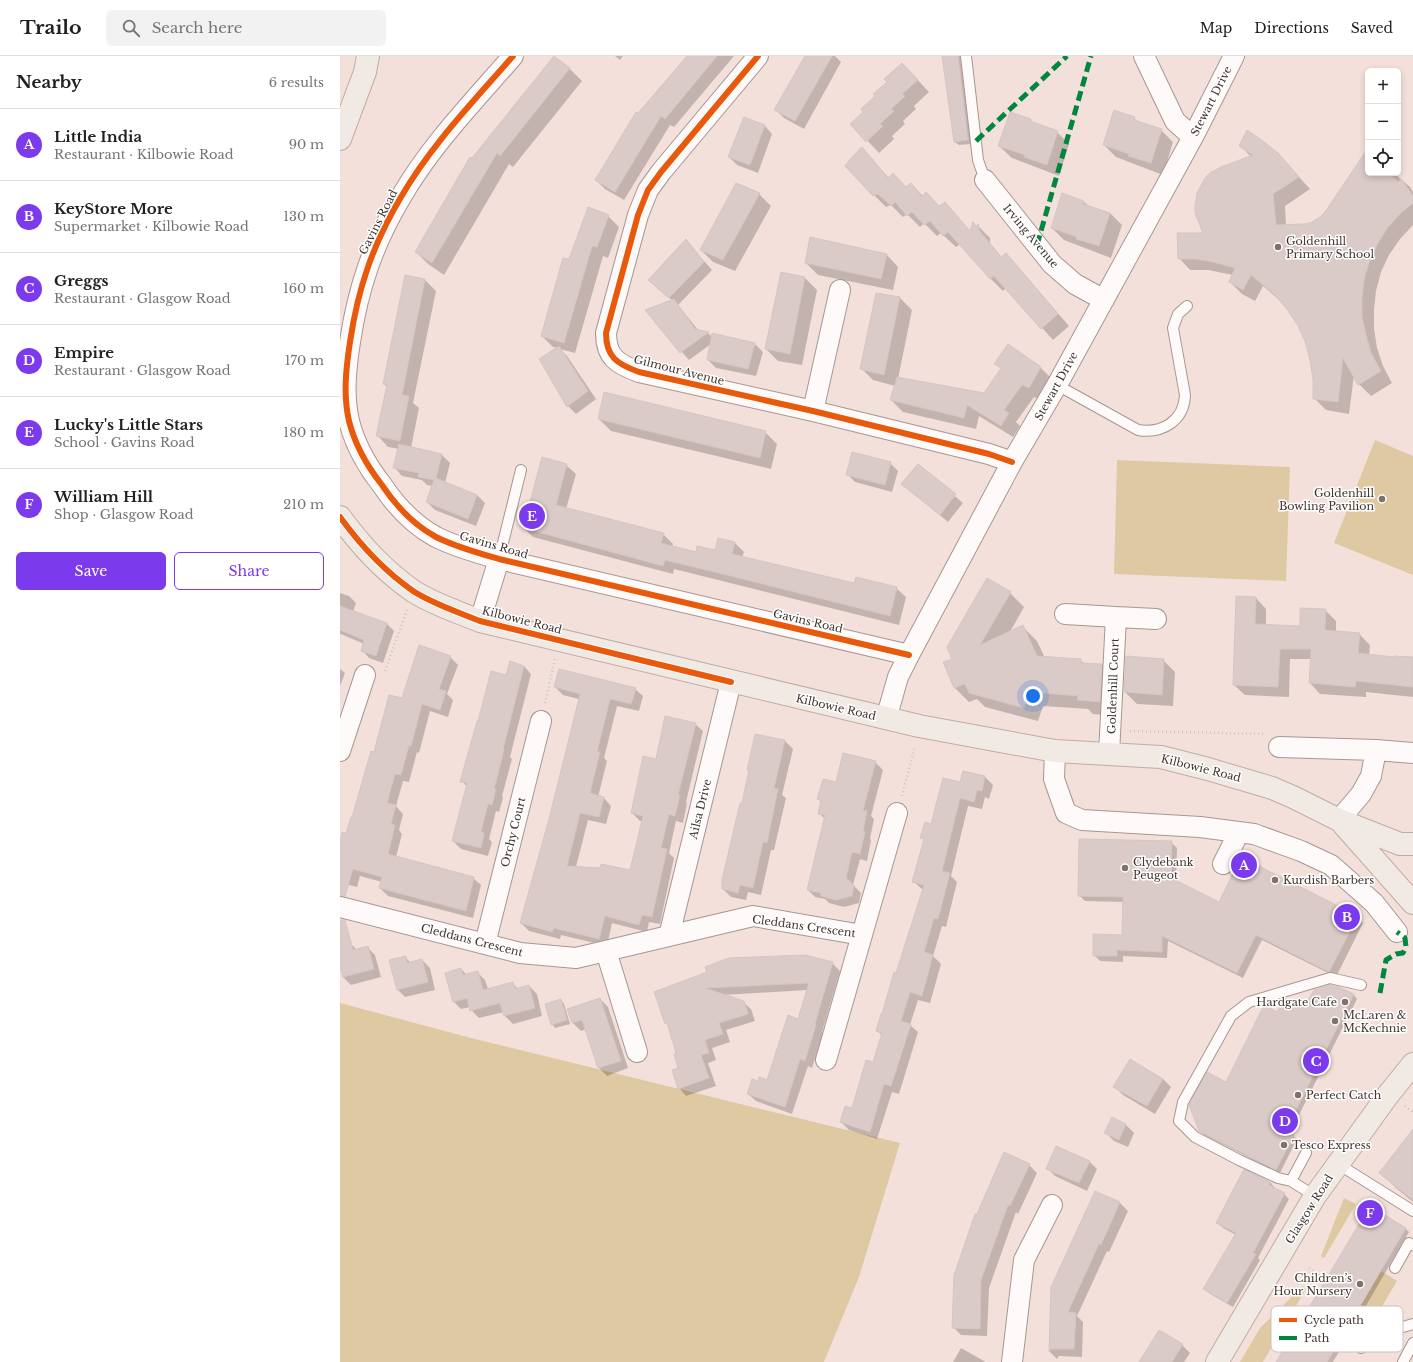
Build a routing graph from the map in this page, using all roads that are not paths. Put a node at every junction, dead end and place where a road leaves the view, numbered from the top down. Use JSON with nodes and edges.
{"nodes":[{"id":1,"x":368,"y":56,"type":"edge"},
{"id":2,"x":513,"y":56,"type":"edge"},
{"id":3,"x":758,"y":56,"type":"edge"},
{"id":4,"x":966,"y":56,"type":"edge"},
{"id":5,"x":1234,"y":56,"type":"edge"},
{"id":6,"x":1150,"y":58,"type":"edge"},
{"id":7,"x":341,"y":132,"type":"edge"},
{"id":8,"x":1194,"y":134,"type":"junction"},
{"id":9,"x":985,"y":180,"type":"joint"},
{"id":10,"x":840,"y":290,"type":"dead end"},
{"id":11,"x":1104,"y":300,"type":"junction"},
{"id":12,"x":1187,"y":306,"type":"dead end"},
{"id":13,"x":1057,"y":385,"type":"junction"},
{"id":14,"x":813,"y":411,"type":"junction"},
{"id":15,"x":1012,"y":462,"type":"junction"},
{"id":16,"x":521,"y":470,"type":"dead end"},
{"id":17,"x":340,"y":517,"type":"edge"},
{"id":18,"x":499,"y":559,"type":"junction"},
{"id":19,"x":1065,"y":614,"type":"dead end"},
{"id":20,"x":1116,"y":618,"type":"junction"},
{"id":21,"x":1156,"y":619,"type":"dead end"},
{"id":22,"x":480,"y":621,"type":"junction"},
{"id":23,"x":909,"y":655,"type":"junction"},
{"id":24,"x":365,"y":675,"type":"road end"},
{"id":25,"x":731,"y":682,"type":"junction"},
{"id":26,"x":886,"y":719,"type":"junction"},
{"id":27,"x":541,"y":721,"type":"road end"},
{"id":28,"x":1272,"y":740,"type":"road end"},
{"id":29,"x":1376,"y":750,"type":"junction"},
{"id":30,"x":340,"y":751,"type":"edge"},
{"id":31,"x":1055,"y":751,"type":"junction"},
{"id":32,"x":1413,"y":753,"type":"edge"},
{"id":33,"x":1110,"y":754,"type":"junction"},
{"id":34,"x":898,"y":813,"type":"road end"},
{"id":35,"x":1339,"y":820,"type":"junction"},
{"id":36,"x":1239,"y":832,"type":"junction"},
{"id":37,"x":1413,"y":844,"type":"edge"},
{"id":38,"x":1223,"y":864,"type":"dead end"},
{"id":39,"x":1413,"y":903,"type":"edge"},
{"id":40,"x":340,"y":907,"type":"edge"},
{"id":41,"x":1397,"y":932,"type":"dead end"},
{"id":42,"x":862,"y":935,"type":"junction"},
{"id":43,"x":669,"y":936,"type":"junction"},
{"id":44,"x":486,"y":944,"type":"junction"},
{"id":45,"x":606,"y":951,"type":"junction"},
{"id":46,"x":1361,"y":985,"type":"dead end"},
{"id":47,"x":637,"y":1052,"type":"dead end"},
{"id":48,"x":826,"y":1060,"type":"dead end"},
{"id":49,"x":1413,"y":1064,"type":"edge"},
{"id":50,"x":1306,"y":1152,"type":"dead end"},
{"id":51,"x":1338,"y":1164,"type":"junction"},
{"id":52,"x":1291,"y":1181,"type":"junction"},
{"id":53,"x":1315,"y":1196,"type":"junction"},
{"id":54,"x":1052,"y":1205,"type":"dead end"},
{"id":55,"x":1413,"y":1211,"type":"edge"},
{"id":56,"x":1413,"y":1245,"type":"edge"},
{"id":57,"x":1395,"y":1268,"type":"dead end"},
{"id":58,"x":1413,"y":1324,"type":"edge"},
{"id":59,"x":1403,"y":1327,"type":"edge"},
{"id":60,"x":1413,"y":1343,"type":"edge"},
{"id":61,"x":1012,"y":1362,"type":"edge"},
{"id":62,"x":1217,"y":1362,"type":"edge"},
{"id":63,"x":1403,"y":1362,"type":"edge"}],
"edges":[{"from":1,"to":7,"type":"main road"},
{"from":2,"to":18,"type":"street","name":"Gavins Road"},
{"from":3,"to":14,"type":"street","name":"Gilmour Avenue"},
{"from":4,"to":9,"type":"lane"},
{"from":5,"to":8,"type":"street","name":"Stewart Drive"},
{"from":6,"to":8,"type":"street"},
{"from":8,"to":11,"type":"street","name":"Stewart Drive"},
{"from":9,"to":11,"type":"street","name":"Irving Avenue"},
{"from":10,"to":14,"type":"street"},
{"from":11,"to":13,"type":"street","name":"Stewart Drive"},
{"from":12,"to":13,"type":"lane"},
{"from":13,"to":15,"type":"street","name":"Stewart Drive"},
{"from":14,"to":15,"type":"street","name":"Gilmour Avenue"},
{"from":15,"to":23,"type":"street","name":"Stewart Drive"},
{"from":16,"to":18,"type":"lane"},
{"from":17,"to":22,"type":"main road","name":"Kilbowie Road"},
{"from":18,"to":22,"type":"street"},
{"from":18,"to":23,"type":"street","name":"Gavins Road"},
{"from":19,"to":20,"type":"street"},
{"from":20,"to":21,"type":"street"},
{"from":20,"to":33,"type":"street","name":"Goldenhill Court"},
{"from":22,"to":25,"type":"main road","name":"Kilbowie Road"},
{"from":23,"to":26,"type":"street","name":"Stewart Drive"},
{"from":24,"to":30,"type":"street"},
{"from":25,"to":26,"type":"main road","name":"Kilbowie Road"},
{"from":25,"to":43,"type":"street","name":"Ailsa Drive"},
{"from":26,"to":31,"type":"main road","name":"Kilbowie Road"},
{"from":27,"to":44,"type":"street","name":"Orchy Court"},
{"from":28,"to":29,"type":"street"},
{"from":29,"to":32,"type":"street"},
{"from":29,"to":35,"type":"street"},
{"from":31,"to":33,"type":"main road","name":"Kilbowie Road"},
{"from":31,"to":36,"type":"street"},
{"from":33,"to":35,"type":"main road","name":"Kilbowie Road"},
{"from":34,"to":42,"type":"street","name":"Cleddans Crescent"},
{"from":35,"to":37,"type":"main road","name":"Kilbowie Road"},
{"from":35,"to":39,"type":"main road","name":"Kilbowie Road"},
{"from":36,"to":38,"type":"street"},
{"from":36,"to":41,"type":"street"},
{"from":40,"to":44,"type":"street","name":"Cleddans Crescent"},
{"from":42,"to":43,"type":"street","name":"Cleddans Crescent"},
{"from":42,"to":48,"type":"street","name":"Cleddans Crescent"},
{"from":43,"to":45,"type":"street","name":"Cleddans Crescent"},
{"from":44,"to":45,"type":"street","name":"Cleddans Crescent"},
{"from":45,"to":47,"type":"street"},
{"from":46,"to":52,"type":"lane"},
{"from":49,"to":51,"type":"main road","name":"Glasgow Road"},
{"from":50,"to":52,"type":"lane"},
{"from":51,"to":53,"type":"main road","name":"Glasgow Road"},
{"from":51,"to":55,"type":"lane"},
{"from":52,"to":53,"type":"lane"},
{"from":53,"to":62,"type":"main road","name":"Glasgow Road"},
{"from":54,"to":61,"type":"street"},
{"from":56,"to":57,"type":"lane"},
{"from":58,"to":59,"type":"lane"},
{"from":60,"to":63,"type":"lane"}]}
